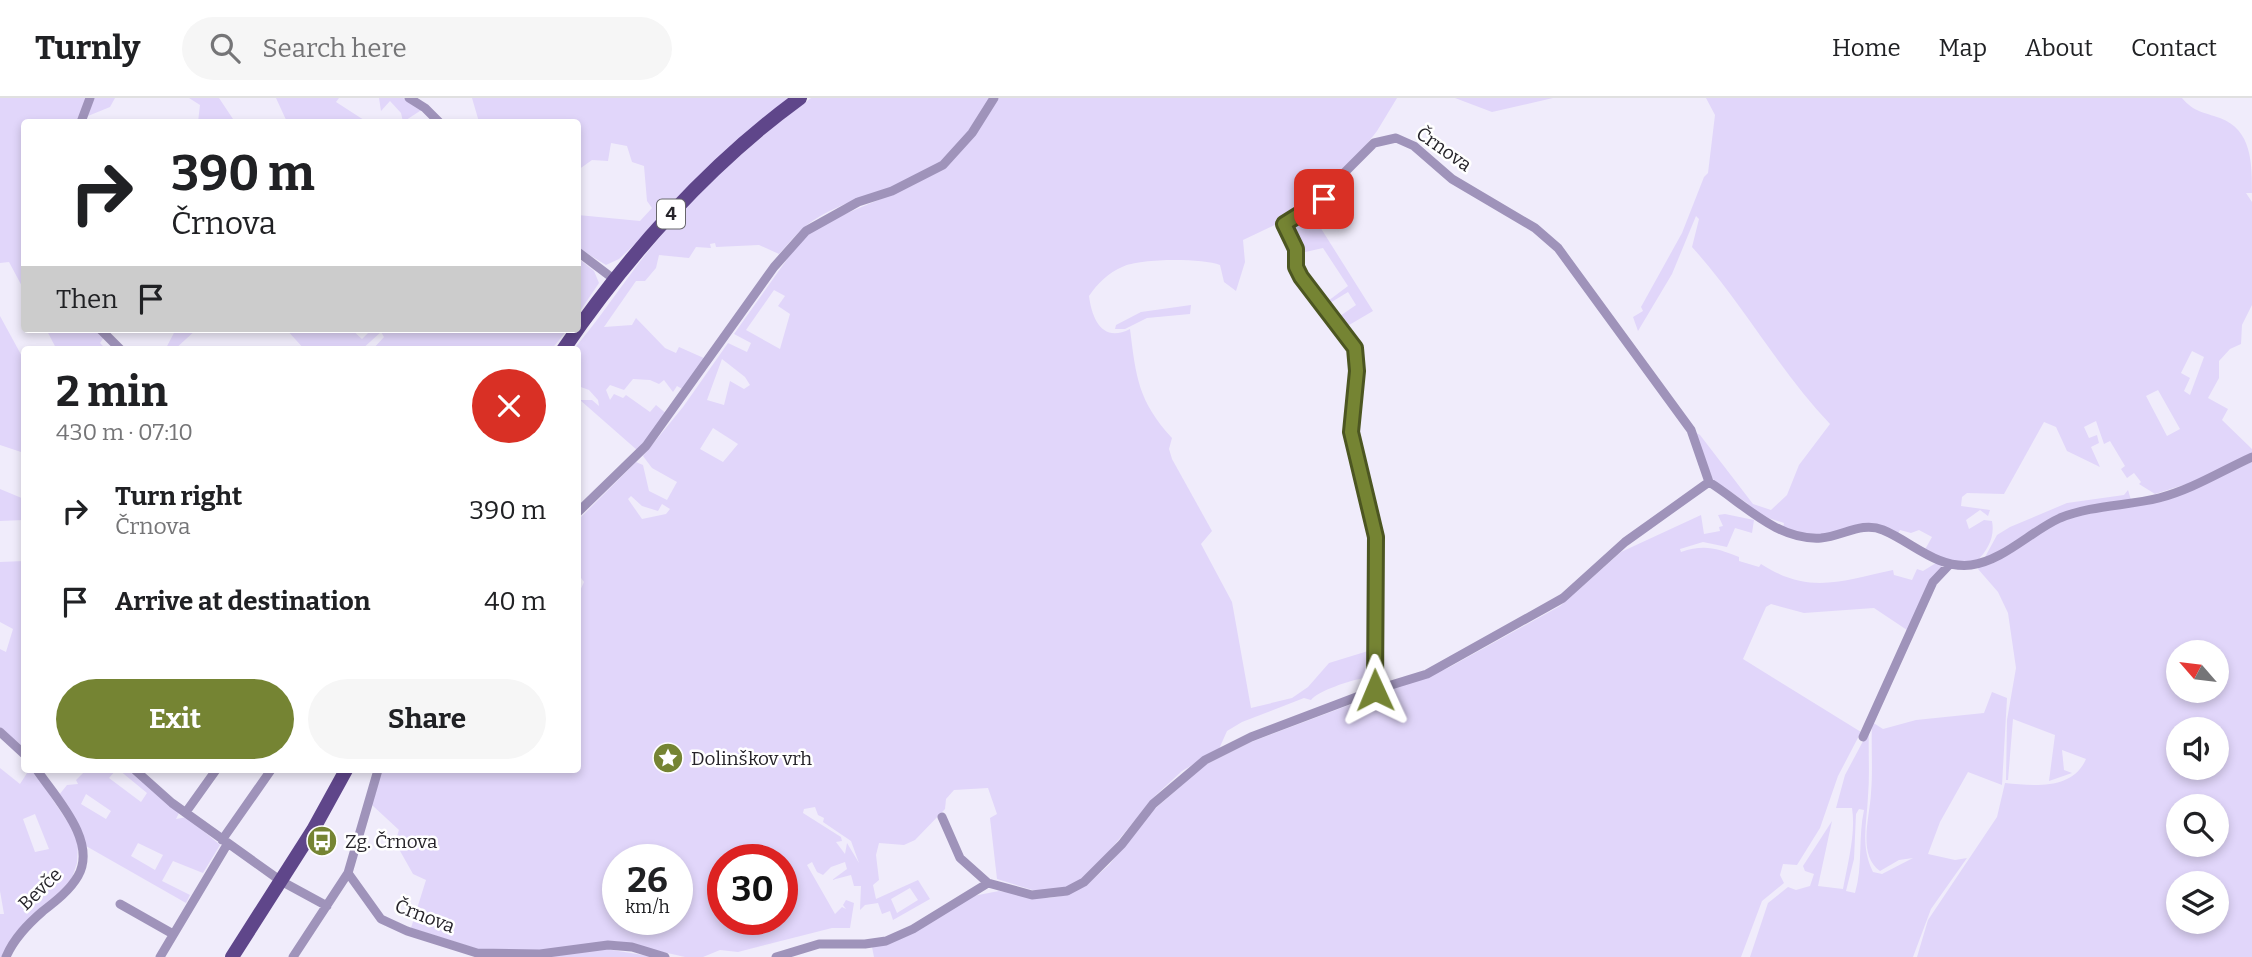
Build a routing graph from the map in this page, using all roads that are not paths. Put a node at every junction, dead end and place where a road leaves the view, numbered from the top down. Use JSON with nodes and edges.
{"nodes":[{"id":1,"x":90,"y":98,"type":"edge"},
{"id":2,"x":409,"y":98,"type":"edge"},
{"id":3,"x":800,"y":98,"type":"edge"},
{"id":4,"x":994,"y":98,"type":"edge"},
{"id":5,"x":82,"y":119,"type":"edge"},
{"id":6,"x":436,"y":119,"type":"edge"},
{"id":7,"x":581,"y":254,"type":"edge"},
{"id":8,"x":615,"y":280,"type":"junction"},
{"id":9,"x":581,"y":326,"type":"edge"},
{"id":10,"x":104,"y":333,"type":"edge"},
{"id":11,"x":117,"y":346,"type":"edge"},
{"id":12,"x":2252,"y":457,"type":"edge"},
{"id":13,"x":1709,"y":482,"type":"junction"},
{"id":14,"x":581,"y":509,"type":"edge"},
{"id":15,"x":1950,"y":564,"type":"junction"},
{"id":16,"x":1375,"y":690,"type":"junction"},
{"id":17,"x":0,"y":733,"type":"edge"},
{"id":18,"x":1863,"y":737,"type":"dead end"},
{"id":19,"x":21,"y":751,"type":"edge"},
{"id":20,"x":39,"y":773,"type":"edge"},
{"id":21,"x":139,"y":773,"type":"edge"},
{"id":22,"x":214,"y":773,"type":"edge"},
{"id":23,"x":269,"y":773,"type":"edge"},
{"id":24,"x":344,"y":773,"type":"edge"},
{"id":25,"x":377,"y":773,"type":"edge"},
{"id":26,"x":186,"y":812,"type":"junction"},
{"id":27,"x":942,"y":817,"type":"dead end"},
{"id":28,"x":225,"y":841,"type":"junction"},
{"id":29,"x":348,"y":873,"type":"junction"},
{"id":30,"x":281,"y":881,"type":"junction"},
{"id":31,"x":988,"y":883,"type":"junction"},
{"id":32,"x":120,"y":904,"type":"dead end"},
{"id":33,"x":327,"y":906,"type":"junction"},
{"id":34,"x":173,"y":934,"type":"junction"},
{"id":35,"x":6,"y":957,"type":"edge"},
{"id":36,"x":160,"y":957,"type":"edge"},
{"id":37,"x":232,"y":957,"type":"edge"},
{"id":38,"x":293,"y":957,"type":"edge"},
{"id":39,"x":665,"y":957,"type":"edge"},
{"id":40,"x":776,"y":957,"type":"edge"}],
"edges":[{"from":1,"to":5,"type":"street"},
{"from":2,"to":6,"type":"street"},
{"from":3,"to":8,"type":"main road","number":"4"},
{"from":4,"to":14,"type":"street"},
{"from":7,"to":8,"type":"street"},
{"from":8,"to":9,"type":"main road","number":"4"},
{"from":10,"to":11,"type":"street"},
{"from":12,"to":15,"type":"street"},
{"from":13,"to":15,"type":"street"},
{"from":13,"to":16,"type":"street"},
{"from":13,"to":16,"type":"street","name":"Črnova"},
{"from":15,"to":18,"type":"street"},
{"from":16,"to":31,"type":"street"},
{"from":17,"to":19,"type":"street"},
{"from":20,"to":35,"type":"street","name":"Bevče"},
{"from":21,"to":26,"type":"street"},
{"from":22,"to":26,"type":"street"},
{"from":23,"to":28,"type":"street"},
{"from":24,"to":30,"type":"main road"},
{"from":25,"to":29,"type":"street"},
{"from":26,"to":28,"type":"street"},
{"from":27,"to":31,"type":"street"},
{"from":28,"to":30,"type":"street"},
{"from":28,"to":34,"type":"street"},
{"from":29,"to":33,"type":"street"},
{"from":29,"to":39,"type":"street","name":"Črnova"},
{"from":30,"to":33,"type":"street"},
{"from":30,"to":37,"type":"main road"},
{"from":31,"to":40,"type":"street"},
{"from":32,"to":34,"type":"street"},
{"from":33,"to":38,"type":"street"},
{"from":34,"to":36,"type":"street"}]}
